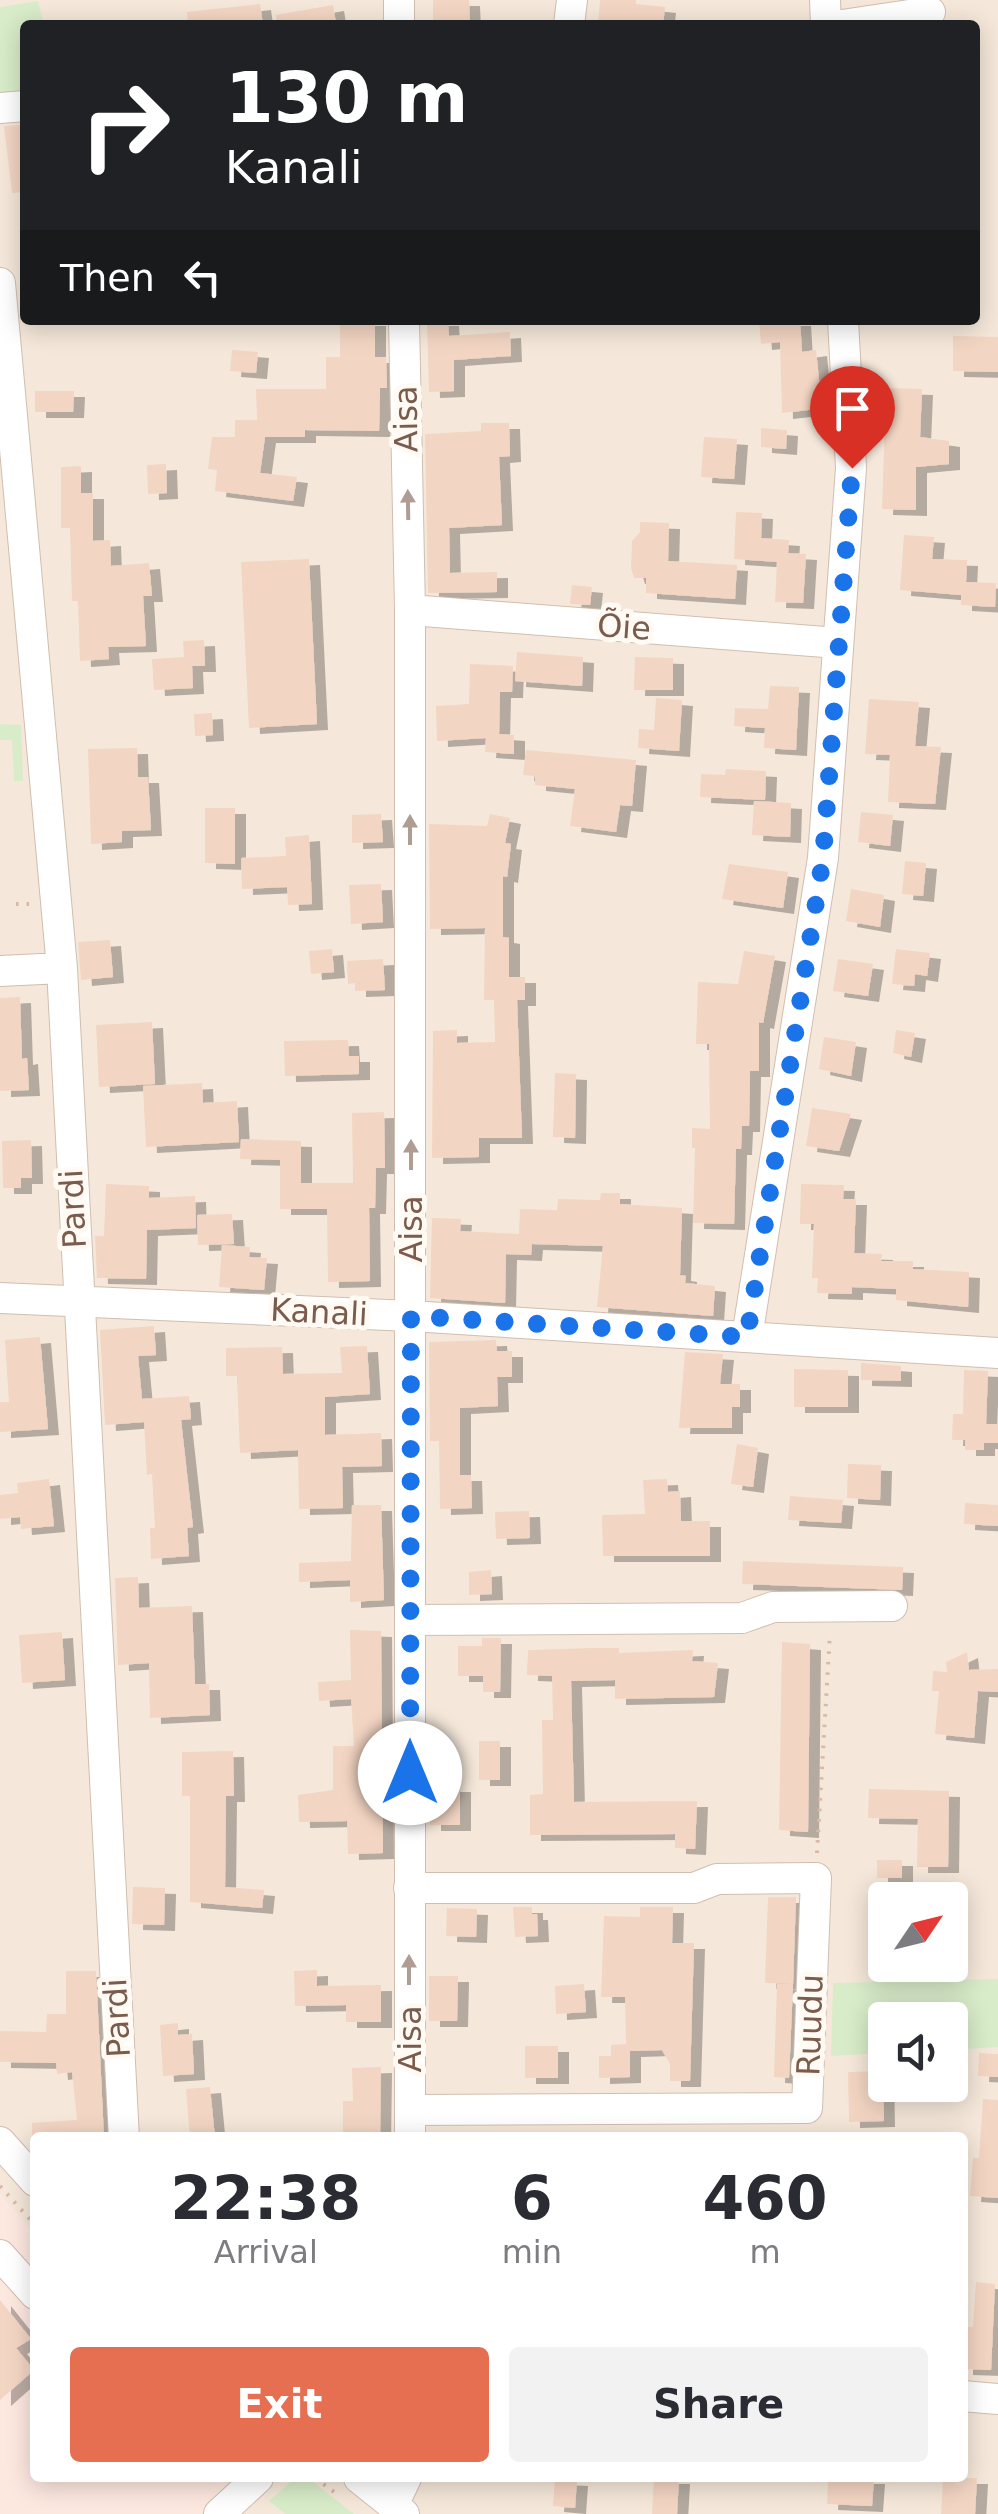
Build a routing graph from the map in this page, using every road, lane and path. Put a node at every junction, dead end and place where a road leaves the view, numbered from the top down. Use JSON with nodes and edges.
{"nodes":[{"id":1,"x":930,"y":12,"type":"dead end"},
{"id":2,"x":876,"y":20,"type":"edge"},
{"id":3,"x":0,"y":283,"type":"edge"},
{"id":4,"x":404,"y":325,"type":"edge"},
{"id":5,"x":843,"y":325,"type":"edge"},
{"id":6,"x":410,"y":610,"type":"junction"},
{"id":7,"x":838,"y":643,"type":"junction"},
{"id":8,"x":62,"y":968,"type":"junction"},
{"id":9,"x":0,"y":971,"type":"edge"},
{"id":10,"x":0,"y":1298,"type":"edge"},
{"id":11,"x":78,"y":1301,"type":"junction"},
{"id":12,"x":411,"y":1316,"type":"junction"},
{"id":13,"x":747,"y":1337,"type":"junction"},
{"id":14,"x":998,"y":1353,"type":"edge"},
{"id":15,"x":832,"y":1606,"type":"junction"},
{"id":16,"x":892,"y":1606,"type":"dead end"},
{"id":17,"x":411,"y":1620,"type":"junction"},
{"id":18,"x":816,"y":1878,"type":"junction"},
{"id":19,"x":409,"y":1888,"type":"junction"},
{"id":20,"x":410,"y":2124,"type":"edge"},
{"id":21,"x":124,"y":2132,"type":"edge"},
{"id":22,"x":0,"y":2142,"type":"edge"},
{"id":23,"x":30,"y":2175,"type":"edge"},
{"id":24,"x":0,"y":2186,"type":"edge"},
{"id":25,"x":30,"y":2220,"type":"edge"},
{"id":26,"x":0,"y":2254,"type":"edge"},
{"id":27,"x":30,"y":2288,"type":"edge"},
{"id":28,"x":968,"y":2396,"type":"edge"},
{"id":29,"x":998,"y":2399,"type":"edge"},
{"id":30,"x":254,"y":2482,"type":"edge"},
{"id":31,"x":366,"y":2482,"type":"edge"},
{"id":32,"x":401,"y":2499,"type":"edge"},
{"id":33,"x":218,"y":2514,"type":"edge"}],
"edges":[{"from":1,"to":2,"type":"street"},
{"from":3,"to":8,"type":"street","name":"Pardi"},
{"from":6,"to":4,"type":"street","name":"Aisa","one_way":true},
{"from":5,"to":7,"type":"street"},
{"from":6,"to":7,"type":"street","name":"Õie"},
{"from":12,"to":6,"type":"street","name":"Aisa","one_way":true},
{"from":7,"to":13,"type":"street"},
{"from":8,"to":9,"type":"street"},
{"from":8,"to":11,"type":"street","name":"Pardi"},
{"from":10,"to":11,"type":"street","name":"Kanali"},
{"from":11,"to":12,"type":"street","name":"Kanali"},
{"from":11,"to":21,"type":"street","name":"Pardi"},
{"from":12,"to":13,"type":"street","name":"Kanali"},
{"from":12,"to":17,"type":"street","name":"Aisa"},
{"from":13,"to":14,"type":"street","name":"Kanali"},
{"from":15,"to":16,"type":"street"},
{"from":15,"to":17,"type":"street"},
{"from":15,"to":18,"type":"path"},
{"from":17,"to":19,"type":"street","name":"Aisa"},
{"from":18,"to":19,"type":"street"},
{"from":18,"to":20,"type":"street","name":"Ruudu"},
{"from":20,"to":19,"type":"street","name":"Aisa","one_way":true},
{"from":22,"to":23,"type":"street"},
{"from":24,"to":25,"type":"path"},
{"from":26,"to":27,"type":"street"},
{"from":28,"to":29,"type":"street"},
{"from":30,"to":33,"type":"street"},
{"from":31,"to":32,"type":"street"}]}
